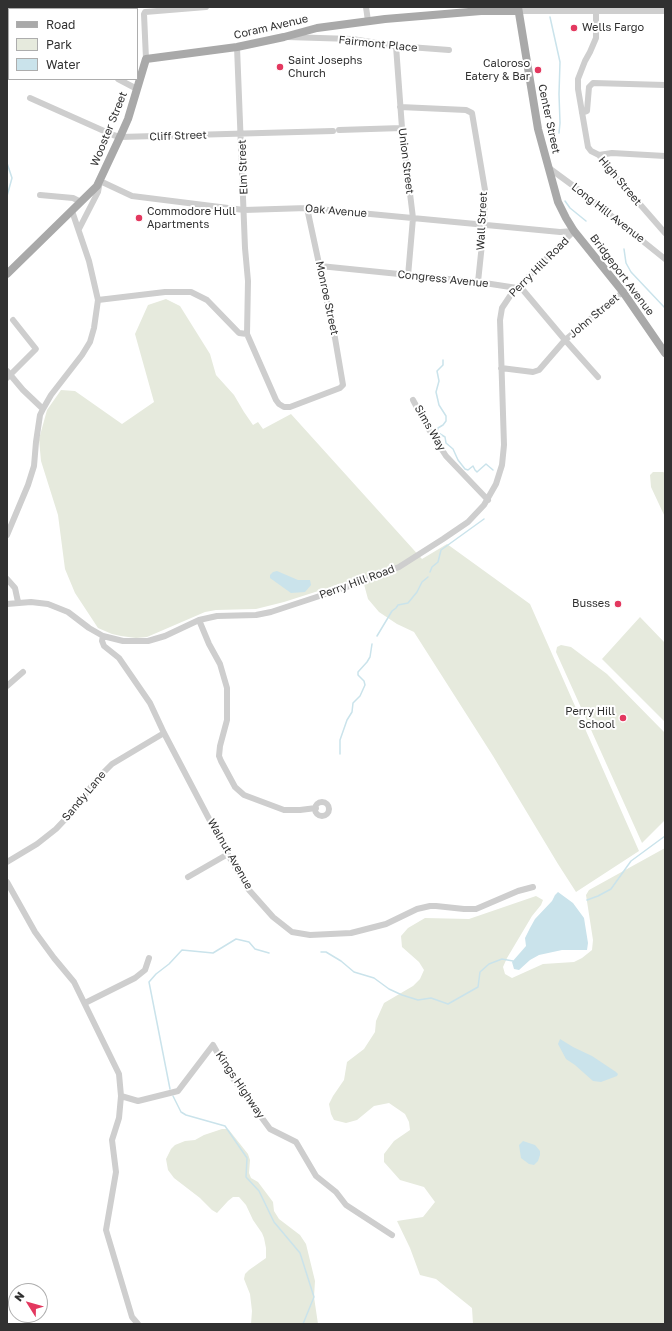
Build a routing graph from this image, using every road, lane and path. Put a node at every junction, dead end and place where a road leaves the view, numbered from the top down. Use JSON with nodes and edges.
{"nodes":[{"id":1,"x":206,"y":7,"type":"edge"},
{"id":2,"x":366,"y":7,"type":"edge"},
{"id":3,"x":518,"y":9,"type":"edge"},
{"id":4,"x":642,"y":9,"type":"edge"},
{"id":5,"x":596,"y":11,"type":"junction"},
{"id":6,"x":665,"y":11,"type":"edge"},
{"id":7,"x":368,"y":21,"type":"junction"},
{"id":8,"x":284,"y":37,"type":"junction"},
{"id":9,"x":396,"y":46,"type":"junction"},
{"id":10,"x":237,"y":47,"type":"junction"},
{"id":11,"x":449,"y":50,"type":"dead end"},
{"id":12,"x":146,"y":58,"type":"junction"},
{"id":13,"x":120,"y":80,"type":"edge"},
{"id":14,"x":665,"y":86,"type":"edge"},
{"id":15,"x":137,"y":90,"type":"junction"},
{"id":16,"x":30,"y":98,"type":"dead end"},
{"id":17,"x":400,"y":107,"type":"junction"},
{"id":18,"x":582,"y":113,"type":"junction"},
{"id":19,"x":402,"y":128,"type":"junction"},
{"id":20,"x":242,"y":134,"type":"junction"},
{"id":21,"x":120,"y":137,"type":"junction"},
{"id":22,"x":599,"y":155,"type":"junction"},
{"id":23,"x":665,"y":156,"type":"edge"},
{"id":24,"x":549,"y":168,"type":"junction"},
{"id":25,"x":100,"y":181,"type":"junction"},
{"id":26,"x":40,"y":195,"type":"dead end"},
{"id":27,"x":81,"y":202,"type":"junction"},
{"id":28,"x":307,"y":208,"type":"junction"},
{"id":29,"x":244,"y":210,"type":"junction"},
{"id":30,"x":72,"y":211,"type":"junction"},
{"id":31,"x":413,"y":218,"type":"junction"},
{"id":32,"x":484,"y":225,"type":"junction"},
{"id":33,"x":79,"y":229,"type":"junction"},
{"id":34,"x":574,"y":231,"type":"junction"},
{"id":35,"x":665,"y":233,"type":"edge"},
{"id":36,"x":665,"y":259,"type":"edge"},
{"id":37,"x":320,"y":266,"type":"junction"},
{"id":38,"x":7,"y":274,"type":"edge"},
{"id":39,"x":408,"y":276,"type":"junction"},
{"id":40,"x":478,"y":282,"type":"junction"},
{"id":41,"x":517,"y":288,"type":"junction"},
{"id":42,"x":623,"y":292,"type":"junction"},
{"id":43,"x":98,"y":300,"type":"junction"},
{"id":44,"x":13,"y":320,"type":"dead end"},
{"id":45,"x":247,"y":334,"type":"junction"},
{"id":46,"x":565,"y":340,"type":"junction"},
{"id":47,"x":665,"y":353,"type":"edge"},
{"id":48,"x":501,"y":368,"type":"junction"},
{"id":49,"x":8,"y":375,"type":"edge"},
{"id":50,"x":598,"y":377,"type":"dead end"},
{"id":51,"x":413,"y":400,"type":"dead end"},
{"id":52,"x":43,"y":409,"type":"junction"},
{"id":53,"x":488,"y":500,"type":"junction"},
{"id":54,"x":7,"y":534,"type":"edge"},
{"id":55,"x":7,"y":579,"type":"edge"},
{"id":56,"x":18,"y":602,"type":"junction"},
{"id":57,"x":7,"y":604,"type":"edge"},
{"id":58,"x":199,"y":620,"type":"junction"},
{"id":59,"x":103,"y":636,"type":"junction"},
{"id":60,"x":23,"y":672,"type":"dead end"},
{"id":61,"x":7,"y":686,"type":"edge"},
{"id":62,"x":164,"y":732,"type":"junction"},
{"id":63,"x":316,"y":808,"type":"dead end"},
{"id":64,"x":228,"y":854,"type":"junction"},
{"id":65,"x":7,"y":862,"type":"edge"},
{"id":66,"x":188,"y":877,"type":"dead end"},
{"id":67,"x":7,"y":882,"type":"edge"},
{"id":68,"x":534,"y":887,"type":"dead end"},
{"id":69,"x":149,"y":958,"type":"dead end"},
{"id":70,"x":85,"y":1003,"type":"junction"},
{"id":71,"x":121,"y":1096,"type":"junction"},
{"id":72,"x":392,"y":1235,"type":"dead end"},
{"id":73,"x":138,"y":1324,"type":"edge"}],
"edges":[{"from":1,"to":12,"type":"street","name":"Wooster Street"},
{"from":2,"to":7,"type":"street"},
{"from":3,"to":5,"type":"street","name":"Coram Avenue"},
{"from":3,"to":7,"type":"main road","name":"Coram Avenue"},
{"from":3,"to":24,"type":"main road","name":"Center Street"},
{"from":4,"to":5,"type":"street","name":"Coram Avenue"},
{"from":4,"to":6,"type":"street","name":"Coram Avenue"},
{"from":5,"to":18,"type":"street","name":"High Street"},
{"from":7,"to":8,"type":"main road","name":"Coram Avenue"},
{"from":8,"to":9,"type":"street","name":"Fairmont Place"},
{"from":8,"to":10,"type":"main road","name":"Coram Avenue"},
{"from":9,"to":11,"type":"street","name":"Fairmont Place"},
{"from":9,"to":17,"type":"street","name":"Union Street"},
{"from":10,"to":12,"type":"main road","name":"Coram Avenue"},
{"from":10,"to":20,"type":"street","name":"Elm Street"},
{"from":12,"to":15,"type":"main road","name":"Wooster Street"},
{"from":13,"to":15,"type":"street"},
{"from":14,"to":18,"type":"street"},
{"from":15,"to":21,"type":"main road","name":"Wooster Street"},
{"from":16,"to":21,"type":"street","name":"Cliff Street"},
{"from":17,"to":19,"type":"street","name":"Union Street"},
{"from":17,"to":32,"type":"street","name":"Wall Street"},
{"from":18,"to":22,"type":"street","name":"High Street"},
{"from":19,"to":20,"type":"street","name":"Cliff Street"},
{"from":19,"to":31,"type":"street","name":"Union Street"},
{"from":20,"to":21,"type":"street","name":"Cliff Street"},
{"from":20,"to":29,"type":"street","name":"Elm Street"},
{"from":21,"to":25,"type":"main road","name":"Wooster Street"},
{"from":22,"to":23,"type":"street"},
{"from":22,"to":35,"type":"street","name":"High Street"},
{"from":24,"to":34,"type":"main road","name":"Center Street"},
{"from":24,"to":36,"type":"street","name":"Long Hill Avenue"},
{"from":25,"to":27,"type":"main road","name":"Wooster Street"},
{"from":25,"to":29,"type":"street","name":"Oak Avenue"},
{"from":25,"to":33,"type":"street","name":"Wooster Street"},
{"from":26,"to":27,"type":"street"},
{"from":27,"to":30,"type":"main road","name":"Wooster Street"},
{"from":28,"to":29,"type":"street","name":"Oak Avenue"},
{"from":28,"to":31,"type":"street","name":"Oak Avenue"},
{"from":28,"to":37,"type":"street","name":"Monroe Street"},
{"from":29,"to":45,"type":"street","name":"Elm Street"},
{"from":30,"to":33,"type":"street"},
{"from":30,"to":38,"type":"main road","name":"Wooster Street"},
{"from":31,"to":32,"type":"street","name":"Oak Avenue"},
{"from":31,"to":39,"type":"street","name":"Union Street"},
{"from":32,"to":34,"type":"street","name":"Oak Avenue"},
{"from":32,"to":40,"type":"street","name":"Wall Street"},
{"from":33,"to":43,"type":"street"},
{"from":34,"to":41,"type":"street","name":"Perry Hill Road"},
{"from":34,"to":42,"type":"main road","name":"Bridgeport Avenue"},
{"from":37,"to":39,"type":"street","name":"Congress Avenue"},
{"from":37,"to":45,"type":"street","name":"Monroe Street"},
{"from":39,"to":40,"type":"street","name":"Congress Avenue"},
{"from":40,"to":41,"type":"street","name":"Congress Avenue"},
{"from":41,"to":46,"type":"street"},
{"from":41,"to":48,"type":"street","name":"Perry Hill Road"},
{"from":42,"to":46,"type":"street","name":"John Street"},
{"from":42,"to":47,"type":"main road","name":"Bridgeport Avenue"},
{"from":43,"to":45,"type":"street"},
{"from":43,"to":52,"type":"street"},
{"from":44,"to":49,"type":"street"},
{"from":46,"to":48,"type":"street","name":"John Street"},
{"from":46,"to":50,"type":"street"},
{"from":48,"to":53,"type":"street","name":"Perry Hill Road"},
{"from":49,"to":52,"type":"street"},
{"from":51,"to":53,"type":"street","name":"Sims Way"},
{"from":52,"to":54,"type":"street"},
{"from":53,"to":58,"type":"street","name":"Perry Hill Road"},
{"from":55,"to":56,"type":"street"},
{"from":56,"to":57,"type":"street","name":"Perry Hill Road"},
{"from":56,"to":59,"type":"street","name":"Perry Hill Road"},
{"from":58,"to":59,"type":"street","name":"Perry Hill Road"},
{"from":58,"to":63,"type":"street"},
{"from":59,"to":62,"type":"street","name":"Walnut Avenue"},
{"from":60,"to":61,"type":"street"},
{"from":62,"to":64,"type":"street","name":"Walnut Avenue"},
{"from":62,"to":65,"type":"street","name":"Sandy Lane"},
{"from":64,"to":66,"type":"street"},
{"from":64,"to":68,"type":"street","name":"Walnut Avenue"},
{"from":67,"to":70,"type":"street"},
{"from":69,"to":70,"type":"street"},
{"from":70,"to":71,"type":"street"},
{"from":71,"to":72,"type":"street","name":"Kings Highway"},
{"from":71,"to":73,"type":"street"}]}
